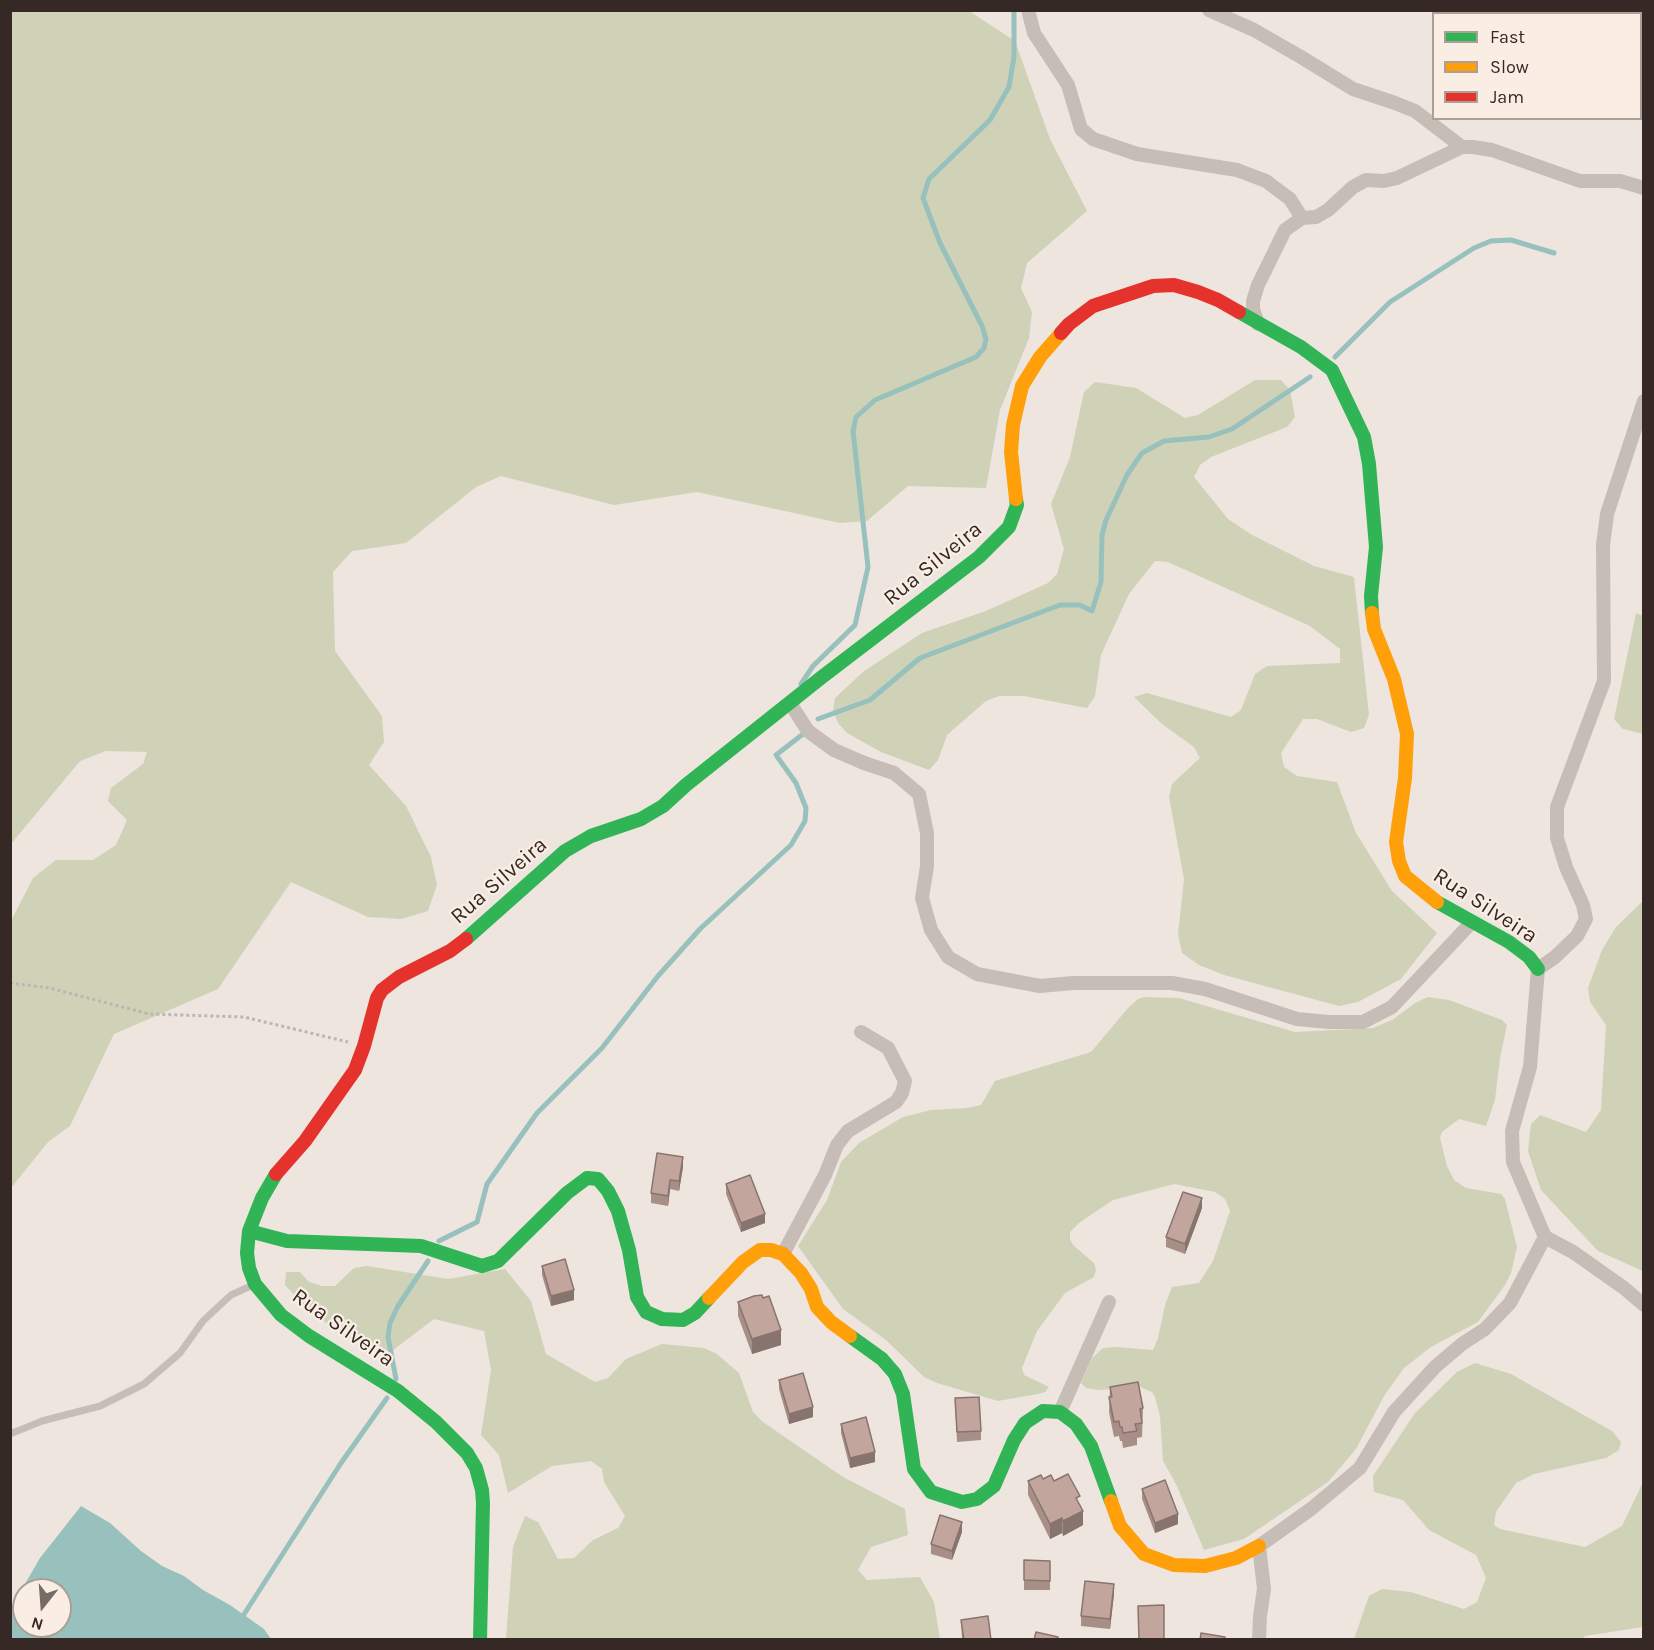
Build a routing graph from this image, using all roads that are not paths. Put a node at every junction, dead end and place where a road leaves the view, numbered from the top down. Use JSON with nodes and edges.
{"nodes":[{"id":1,"x":1028,"y":10,"type":"edge"},
{"id":2,"x":1209,"y":10,"type":"edge"},
{"id":3,"x":1462,"y":147,"type":"junction"},
{"id":4,"x":1644,"y":188,"type":"edge"},
{"id":5,"x":1302,"y":218,"type":"junction"},
{"id":6,"x":1258,"y":324,"type":"junction"},
{"id":7,"x":1644,"y":401,"type":"edge"},
{"id":8,"x":790,"y":703,"type":"junction"},
{"id":9,"x":1472,"y":922,"type":"junction"},
{"id":10,"x":1538,"y":969,"type":"junction"},
{"id":11,"x":861,"y":1032,"type":"dead end"},
{"id":12,"x":249,"y":1231,"type":"junction"},
{"id":13,"x":1545,"y":1237,"type":"junction"},
{"id":14,"x":783,"y":1254,"type":"junction"},
{"id":15,"x":255,"y":1284,"type":"junction"},
{"id":16,"x":1109,"y":1302,"type":"dead end"},
{"id":17,"x":1644,"y":1305,"type":"edge"},
{"id":18,"x":1060,"y":1412,"type":"junction"},
{"id":19,"x":10,"y":1434,"type":"edge"},
{"id":20,"x":1259,"y":1546,"type":"junction"},
{"id":21,"x":480,"y":1640,"type":"edge"},
{"id":22,"x":1259,"y":1640,"type":"edge"}],
"edges":[{"from":1,"to":5,"type":"street"},
{"from":2,"to":3,"type":"street"},
{"from":3,"to":4,"type":"street"},
{"from":3,"to":5,"type":"street"},
{"from":5,"to":6,"type":"street"},
{"from":6,"to":8,"type":"street","name":"Rua Silveira"},
{"from":6,"to":9,"type":"street","name":"Rua Silveira"},
{"from":7,"to":10,"type":"street","name":"Rua Silveira"},
{"from":8,"to":9,"type":"street"},
{"from":8,"to":12,"type":"street","name":"Rua Silveira"},
{"from":9,"to":10,"type":"street","name":"Rua Silveira"},
{"from":10,"to":13,"type":"street"},
{"from":11,"to":14,"type":"street"},
{"from":12,"to":14,"type":"street"},
{"from":12,"to":15,"type":"street","name":"Rua Silveira"},
{"from":13,"to":17,"type":"street"},
{"from":13,"to":20,"type":"street"},
{"from":14,"to":18,"type":"street"},
{"from":15,"to":19,"type":"lane"},
{"from":15,"to":21,"type":"street","name":"Rua Silveira"},
{"from":16,"to":18,"type":"street"},
{"from":18,"to":20,"type":"street"},
{"from":20,"to":22,"type":"street"}]}
